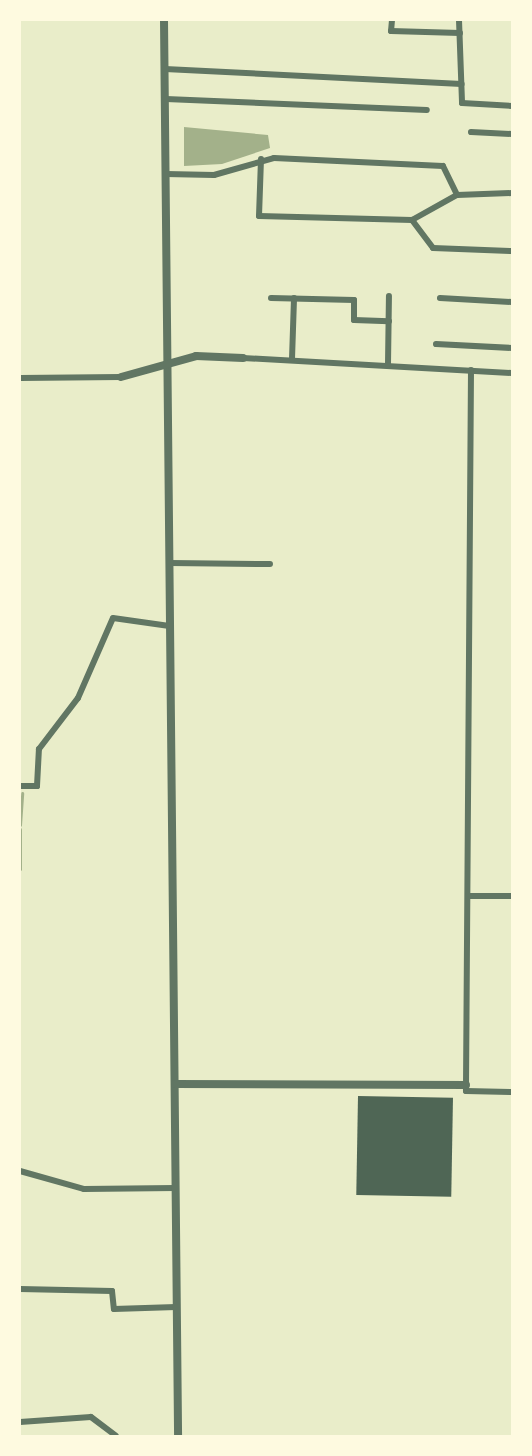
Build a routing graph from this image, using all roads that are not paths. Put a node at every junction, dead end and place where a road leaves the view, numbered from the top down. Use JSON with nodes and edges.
{"nodes":[{"id":1,"x":164,"y":20,"type":"edge"},
{"id":2,"x":392,"y":20,"type":"edge"},
{"id":3,"x":459,"y":20,"type":"edge"},
{"id":4,"x":460,"y":33,"type":"junction"},
{"id":5,"x":165,"y":69,"type":"junction"},
{"id":6,"x":462,"y":84,"type":"junction"},
{"id":7,"x":166,"y":99,"type":"junction"},
{"id":8,"x":513,"y":106,"type":"edge"},
{"id":9,"x":428,"y":110,"type":"dead end"},
{"id":10,"x":471,"y":132,"type":"dead end"},
{"id":11,"x":513,"y":134,"type":"edge"},
{"id":12,"x":261,"y":159,"type":"junction"},
{"id":13,"x":166,"y":174,"type":"junction"},
{"id":14,"x":513,"y":193,"type":"edge"},
{"id":15,"x":458,"y":195,"type":"junction"},
{"id":16,"x":412,"y":220,"type":"junction"},
{"id":17,"x":513,"y":251,"type":"edge"},
{"id":18,"x":389,"y":296,"type":"dead end"},
{"id":19,"x":294,"y":297,"type":"junction"},
{"id":20,"x":271,"y":298,"type":"dead end"},
{"id":21,"x":440,"y":298,"type":"dead end"},
{"id":22,"x":513,"y":302,"type":"edge"},
{"id":23,"x":389,"y":321,"type":"junction"},
{"id":24,"x":436,"y":344,"type":"dead end"},
{"id":25,"x":513,"y":348,"type":"edge"},
{"id":26,"x":243,"y":358,"type":"joint"},
{"id":27,"x":292,"y":359,"type":"junction"},
{"id":28,"x":170,"y":361,"type":"junction"},
{"id":29,"x":388,"y":364,"type":"junction"},
{"id":30,"x":471,"y":370,"type":"junction"},
{"id":31,"x":513,"y":373,"type":"edge"},
{"id":32,"x":121,"y":377,"type":"joint"},
{"id":33,"x":20,"y":378,"type":"edge"},
{"id":34,"x":170,"y":563,"type":"junction"},
{"id":35,"x":270,"y":564,"type":"dead end"},
{"id":36,"x":170,"y":626,"type":"junction"},
{"id":37,"x":20,"y":786,"type":"edge"},
{"id":38,"x":468,"y":896,"type":"junction"},
{"id":39,"x":513,"y":896,"type":"edge"},
{"id":40,"x":175,"y":1084,"type":"junction"},
{"id":41,"x":466,"y":1085,"type":"junction"},
{"id":42,"x":513,"y":1092,"type":"edge"},
{"id":43,"x":20,"y":1172,"type":"edge"},
{"id":44,"x":175,"y":1188,"type":"junction"},
{"id":45,"x":20,"y":1288,"type":"edge"},
{"id":46,"x":176,"y":1307,"type":"junction"},
{"id":47,"x":20,"y":1422,"type":"edge"},
{"id":48,"x":116,"y":1437,"type":"edge"},
{"id":49,"x":178,"y":1437,"type":"edge"}],
"edges":[{"from":1,"to":5,"type":"street"},
{"from":2,"to":4,"type":"street"},
{"from":3,"to":4,"type":"street"},
{"from":4,"to":6,"type":"street"},
{"from":5,"to":6,"type":"street"},
{"from":5,"to":7,"type":"street"},
{"from":6,"to":8,"type":"street"},
{"from":7,"to":9,"type":"street"},
{"from":7,"to":13,"type":"street"},
{"from":10,"to":11,"type":"street"},
{"from":12,"to":13,"type":"street"},
{"from":12,"to":15,"type":"street"},
{"from":12,"to":16,"type":"street"},
{"from":13,"to":28,"type":"street"},
{"from":14,"to":15,"type":"street"},
{"from":15,"to":16,"type":"street"},
{"from":16,"to":17,"type":"street"},
{"from":18,"to":23,"type":"street"},
{"from":19,"to":20,"type":"street"},
{"from":19,"to":23,"type":"street"},
{"from":19,"to":27,"type":"street"},
{"from":21,"to":22,"type":"street"},
{"from":23,"to":29,"type":"street"},
{"from":24,"to":25,"type":"street"},
{"from":26,"to":27,"type":"street"},
{"from":26,"to":28,"type":"street"},
{"from":27,"to":29,"type":"street"},
{"from":28,"to":32,"type":"street"},
{"from":28,"to":34,"type":"street"},
{"from":29,"to":30,"type":"street"},
{"from":30,"to":31,"type":"street"},
{"from":30,"to":38,"type":"street"},
{"from":32,"to":33,"type":"street"},
{"from":34,"to":35,"type":"street"},
{"from":34,"to":36,"type":"street"},
{"from":36,"to":37,"type":"street"},
{"from":36,"to":40,"type":"street"},
{"from":38,"to":39,"type":"street"},
{"from":38,"to":41,"type":"street"},
{"from":40,"to":41,"type":"street"},
{"from":40,"to":44,"type":"street"},
{"from":41,"to":42,"type":"street"},
{"from":43,"to":44,"type":"street"},
{"from":44,"to":46,"type":"street"},
{"from":45,"to":46,"type":"street"},
{"from":46,"to":49,"type":"street"},
{"from":47,"to":48,"type":"street"}]}
